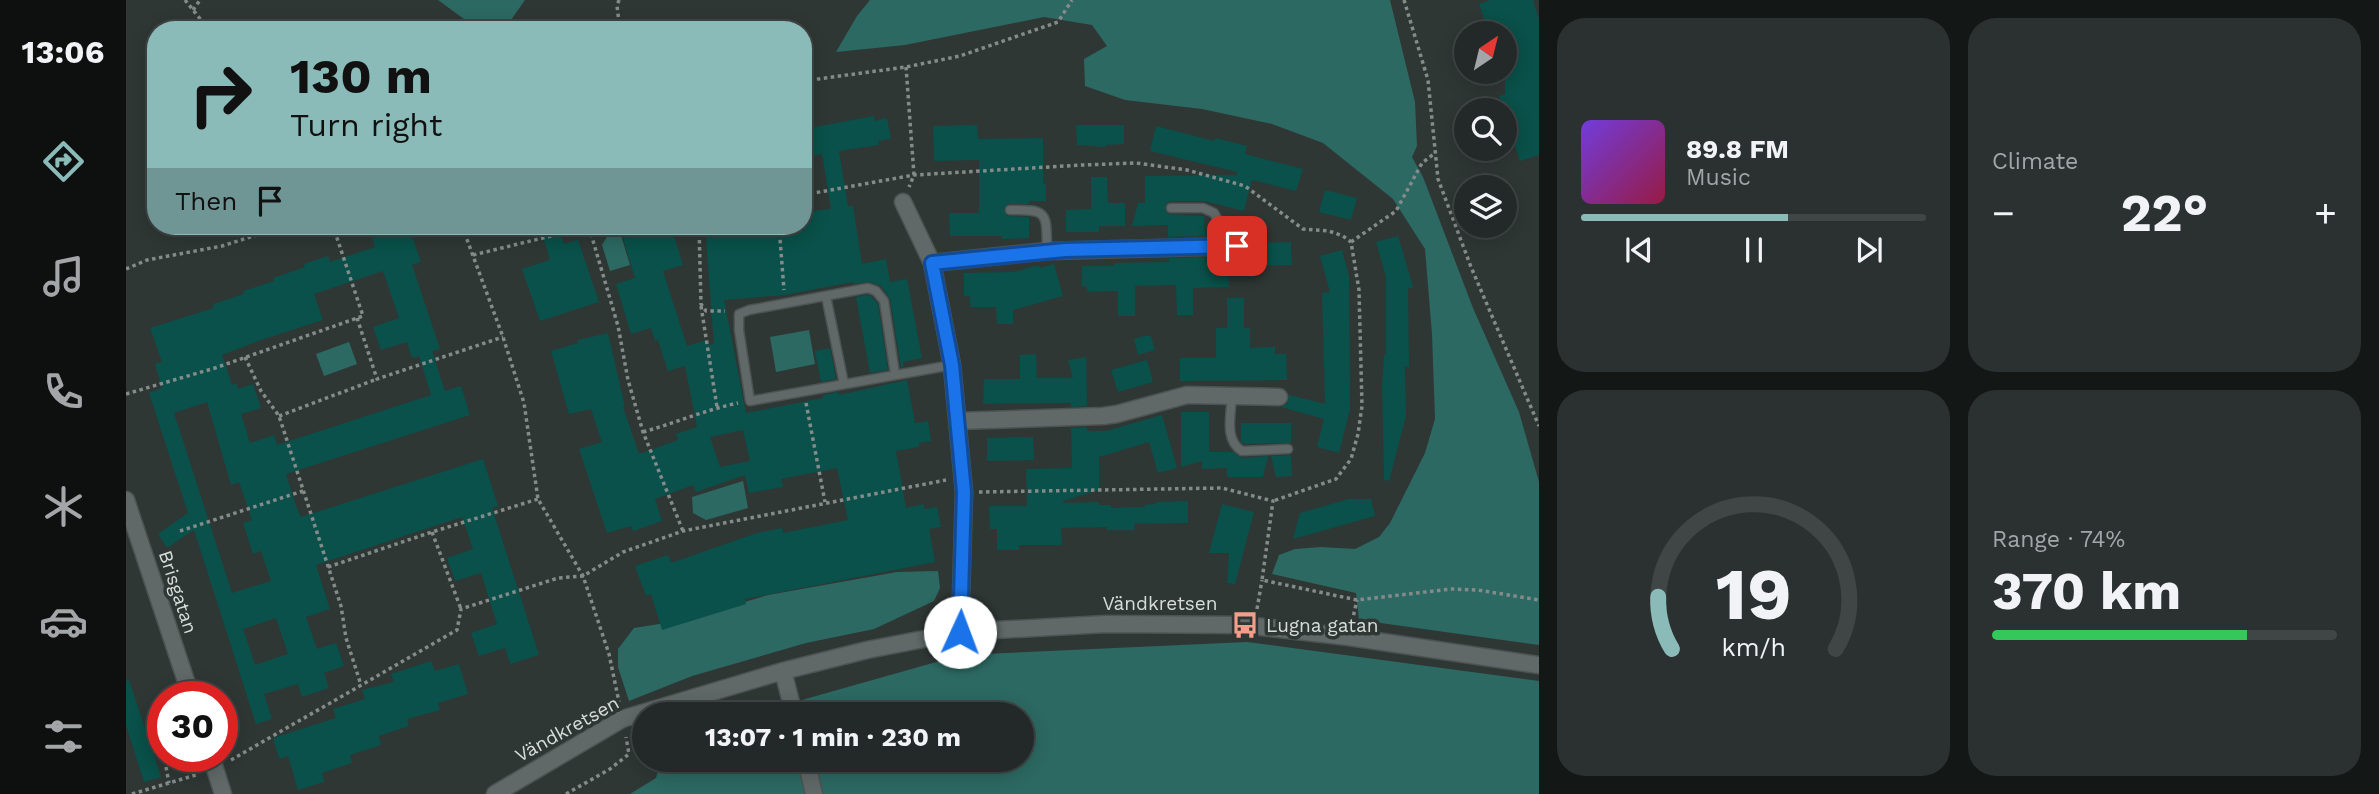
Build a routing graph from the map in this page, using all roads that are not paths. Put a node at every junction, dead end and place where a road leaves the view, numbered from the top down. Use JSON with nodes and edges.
{"nodes":[{"id":1,"x":903,"y":202,"type":"road end"},
{"id":2,"x":1171,"y":208,"type":"dead end"},
{"id":3,"x":1010,"y":210,"type":"dead end"},
{"id":4,"x":1219,"y":246,"type":"junction"},
{"id":5,"x":1237,"y":246,"type":"dead end"},
{"id":6,"x":1047,"y":251,"type":"junction"},
{"id":7,"x":932,"y":263,"type":"junction"},
{"id":8,"x":826,"y":296,"type":"junction"},
{"id":9,"x":952,"y":365,"type":"junction"},
{"id":10,"x":895,"y":374,"type":"junction"},
{"id":11,"x":844,"y":384,"type":"junction"},
{"id":12,"x":1232,"y":396,"type":"junction"},
{"id":13,"x":1279,"y":397,"type":"dead end"},
{"id":14,"x":958,"y":421,"type":"junction"},
{"id":15,"x":1288,"y":449,"type":"dead end"},
{"id":16,"x":126,"y":500,"type":"edge"},
{"id":17,"x":960,"y":632,"type":"junction"},
{"id":18,"x":1539,"y":665,"type":"edge"},
{"id":19,"x":783,"y":671,"type":"junction"},
{"id":20,"x":186,"y":681,"type":"edge"},
{"id":21,"x":791,"y":702,"type":"edge"},
{"id":22,"x":216,"y":772,"type":"edge"},
{"id":23,"x":809,"y":772,"type":"edge"},
{"id":24,"x":223,"y":794,"type":"edge"},
{"id":25,"x":495,"y":794,"type":"edge"},
{"id":26,"x":814,"y":794,"type":"edge"}],
"edges":[{"from":1,"to":7,"type":"street"},
{"from":2,"to":4,"type":"lane"},
{"from":3,"to":6,"type":"lane"},
{"from":4,"to":5,"type":"street"},
{"from":4,"to":6,"type":"street"},
{"from":6,"to":7,"type":"street"},
{"from":7,"to":9,"type":"street"},
{"from":8,"to":10,"type":"lane"},
{"from":8,"to":11,"type":"lane"},
{"from":8,"to":11,"type":"lane"},
{"from":9,"to":10,"type":"lane"},
{"from":9,"to":14,"type":"street"},
{"from":10,"to":11,"type":"lane"},
{"from":12,"to":13,"type":"street"},
{"from":12,"to":14,"type":"street"},
{"from":12,"to":15,"type":"lane"},
{"from":14,"to":17,"type":"street"},
{"from":16,"to":20,"type":"street","name":"Brisgatan"},
{"from":17,"to":18,"type":"street","name":"Vändkretsen"},
{"from":17,"to":19,"type":"street","name":"Vändkretsen"},
{"from":19,"to":21,"type":"street"},
{"from":19,"to":25,"type":"street","name":"Vändkretsen"},
{"from":22,"to":24,"type":"street"},
{"from":23,"to":26,"type":"street"}]}
